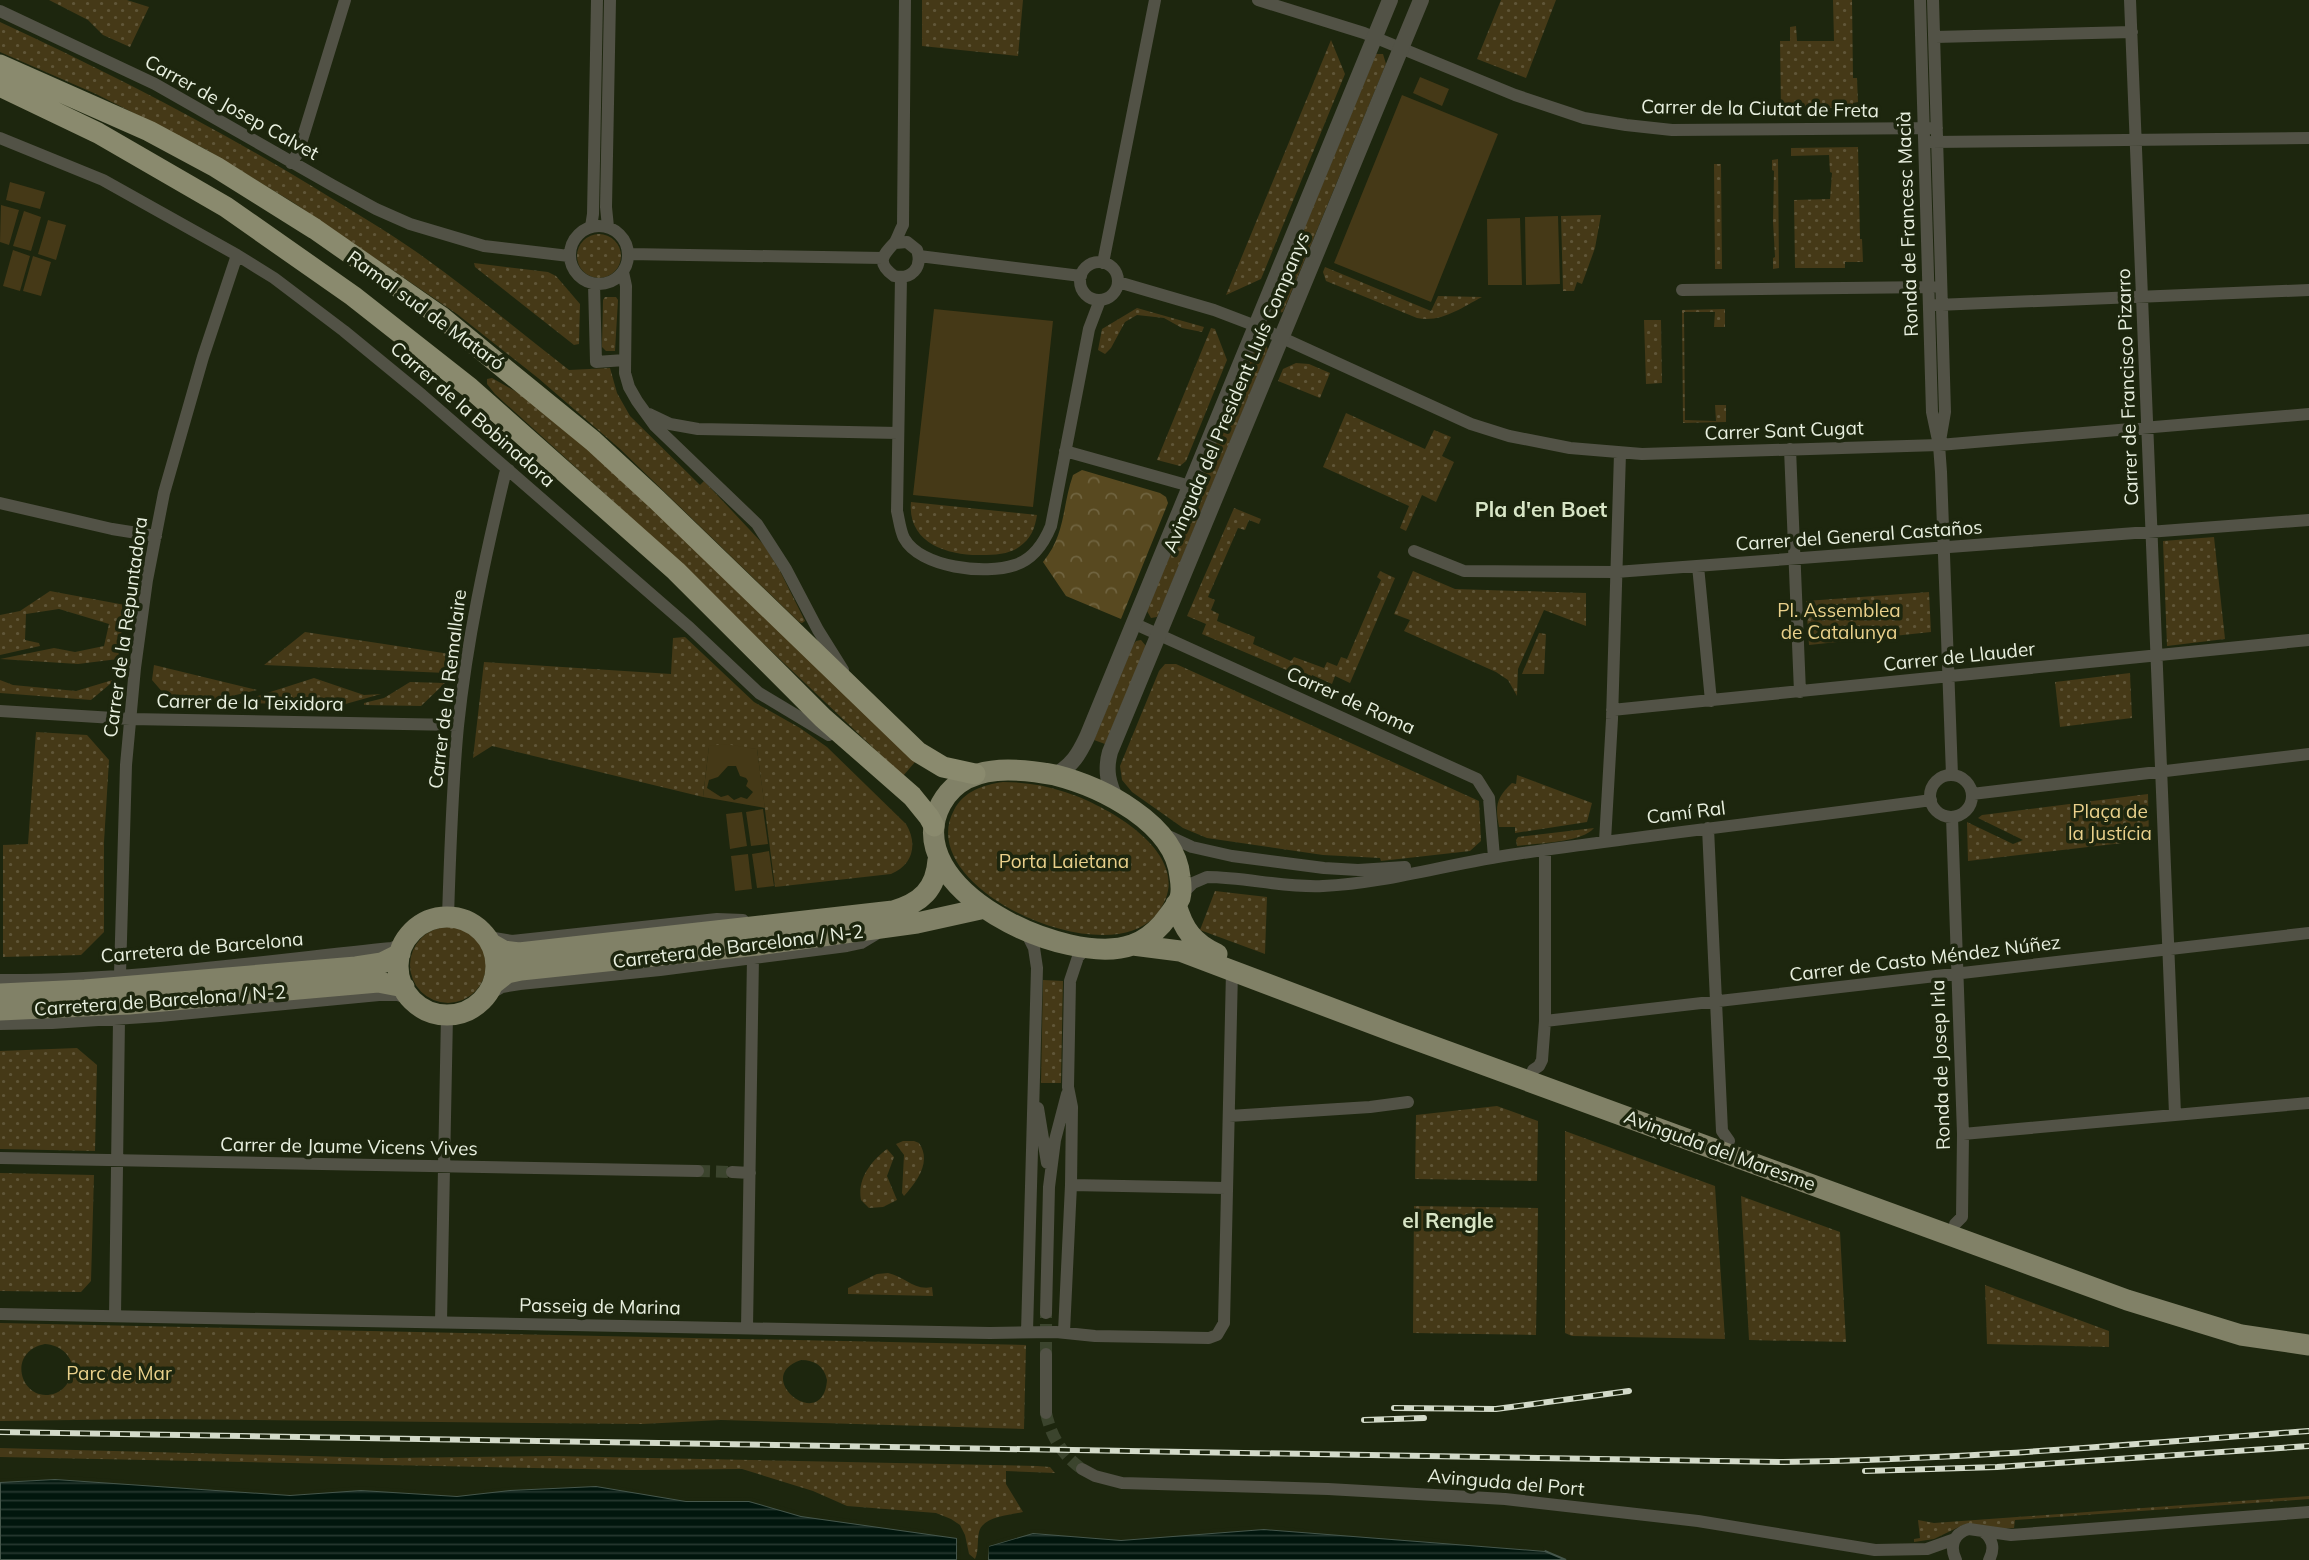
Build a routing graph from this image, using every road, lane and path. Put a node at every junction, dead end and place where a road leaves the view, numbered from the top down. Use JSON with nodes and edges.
{"nodes":[{"id":1,"x":345,"y":0,"type":"edge"},
{"id":2,"x":597,"y":0,"type":"edge"},
{"id":3,"x":610,"y":0,"type":"edge"},
{"id":4,"x":905,"y":0,"type":"edge"},
{"id":5,"x":1156,"y":0,"type":"edge"},
{"id":6,"x":1258,"y":0,"type":"edge"},
{"id":7,"x":1390,"y":0,"type":"edge"},
{"id":8,"x":1421,"y":0,"type":"edge"},
{"id":9,"x":1920,"y":0,"type":"edge"},
{"id":10,"x":1933,"y":0,"type":"edge"},
{"id":11,"x":2130,"y":0,"type":"edge"},
{"id":12,"x":0,"y":11,"type":"edge"},
{"id":13,"x":2132,"y":32,"type":"junction"},
{"id":14,"x":1375,"y":37,"type":"junction"},
{"id":15,"x":1935,"y":37,"type":"junction"},
{"id":16,"x":1401,"y":48,"type":"junction"},
{"id":17,"x":0,"y":65,"type":"edge"},
{"id":18,"x":0,"y":86,"type":"edge"},
{"id":19,"x":1923,"y":128,"type":"junction"},
{"id":20,"x":1938,"y":135,"type":"junction"},
{"id":21,"x":0,"y":138,"type":"edge"},
{"id":22,"x":2309,"y":138,"type":"edge"},
{"id":23,"x":2136,"y":139,"type":"junction"},
{"id":24,"x":1923,"y":142,"type":"junction"},
{"id":25,"x":291,"y":163,"type":"junction"},
{"id":26,"x":591,"y":227,"type":"junction"},
{"id":27,"x":608,"y":227,"type":"junction"},
{"id":28,"x":894,"y":243,"type":"junction"},
{"id":29,"x":628,"y":254,"type":"junction"},
{"id":30,"x":237,"y":255,"type":"junction"},
{"id":31,"x":569,"y":256,"type":"junction"},
{"id":32,"x":919,"y":256,"type":"junction"},
{"id":33,"x":883,"y":258,"type":"junction"},
{"id":34,"x":1103,"y":263,"type":"junction"},
{"id":35,"x":623,"y":272,"type":"junction"},
{"id":36,"x":1081,"y":276,"type":"junction"},
{"id":37,"x":901,"y":277,"type":"junction"},
{"id":38,"x":1118,"y":282,"type":"junction"},
{"id":39,"x":594,"y":284,"type":"junction"},
{"id":40,"x":1935,"y":287,"type":"junction"},
{"id":41,"x":1682,"y":290,"type":"dead end"},
{"id":42,"x":2309,"y":290,"type":"edge"},
{"id":43,"x":2143,"y":297,"type":"junction"},
{"id":44,"x":1100,"y":300,"type":"junction"},
{"id":45,"x":1935,"y":305,"type":"junction"},
{"id":46,"x":1256,"y":326,"type":"junction"},
{"id":47,"x":1281,"y":338,"type":"junction"},
{"id":48,"x":625,"y":360,"type":"junction"},
{"id":49,"x":645,"y":411,"type":"junction"},
{"id":50,"x":2309,"y":414,"type":"edge"},
{"id":51,"x":2148,"y":427,"type":"junction"},
{"id":52,"x":698,"y":429,"type":"junction"},
{"id":53,"x":898,"y":433,"type":"junction"},
{"id":54,"x":1939,"y":445,"type":"junction"},
{"id":55,"x":1790,"y":449,"type":"junction"},
{"id":56,"x":1065,"y":451,"type":"junction"},
{"id":57,"x":1620,"y":453,"type":"junction"},
{"id":58,"x":701,"y":468,"type":"junction"},
{"id":59,"x":509,"y":470,"type":"junction"},
{"id":60,"x":1190,"y":486,"type":"junction"},
{"id":61,"x":0,"y":503,"type":"edge"},
{"id":62,"x":2309,"y":520,"type":"edge"},
{"id":63,"x":2153,"y":532,"type":"junction"},
{"id":64,"x":156,"y":536,"type":"junction"},
{"id":65,"x":1943,"y":548,"type":"junction"},
{"id":66,"x":1414,"y":551,"type":"dead end"},
{"id":67,"x":1793,"y":558,"type":"junction"},
{"id":68,"x":1698,"y":566,"type":"junction"},
{"id":69,"x":1616,"y":572,"type":"junction"},
{"id":70,"x":1133,"y":623,"type":"junction"},
{"id":71,"x":1159,"y":634,"type":"junction"},
{"id":72,"x":2309,"y":640,"type":"edge"},
{"id":73,"x":2157,"y":656,"type":"junction"},
{"id":74,"x":1948,"y":677,"type":"junction"},
{"id":75,"x":1800,"y":692,"type":"junction"},
{"id":76,"x":1711,"y":701,"type":"junction"},
{"id":77,"x":870,"y":707,"type":"junction"},
{"id":78,"x":1612,"y":710,"type":"junction"},
{"id":79,"x":0,"y":711,"type":"edge"},
{"id":80,"x":130,"y":719,"type":"junction"},
{"id":81,"x":458,"y":725,"type":"junction"},
{"id":82,"x":2309,"y":754,"type":"edge"},
{"id":83,"x":885,"y":773,"type":"junction"},
{"id":84,"x":2162,"y":773,"type":"junction"},
{"id":85,"x":975,"y":774,"type":"junction"},
{"id":86,"x":1055,"y":775,"type":"junction"},
{"id":87,"x":1952,"y":775,"type":"junction"},
{"id":88,"x":1972,"y":794,"type":"junction"},
{"id":89,"x":1931,"y":800,"type":"junction"},
{"id":90,"x":1117,"y":801,"type":"junction"},
{"id":91,"x":1952,"y":817,"type":"junction"},
{"id":92,"x":934,"y":826,"type":"junction"},
{"id":93,"x":1708,"y":828,"type":"junction"},
{"id":94,"x":1157,"y":830,"type":"junction"},
{"id":95,"x":1605,"y":841,"type":"junction"},
{"id":96,"x":1545,"y":850,"type":"junction"},
{"id":97,"x":1494,"y":858,"type":"junction"},
{"id":98,"x":938,"y":860,"type":"junction"},
{"id":99,"x":1447,"y":865,"type":"junction"},
{"id":100,"x":1178,"y":900,"type":"junction"},
{"id":101,"x":985,"y":908,"type":"junction"},
{"id":102,"x":448,"y":917,"type":"junction"},
{"id":103,"x":888,"y":928,"type":"junction"},
{"id":104,"x":1023,"y":929,"type":"junction"},
{"id":105,"x":2309,"y":933,"type":"edge"},
{"id":106,"x":487,"y":939,"type":"junction"},
{"id":107,"x":1133,"y":945,"type":"junction"},
{"id":108,"x":1088,"y":947,"type":"junction"},
{"id":109,"x":403,"y":948,"type":"junction"},
{"id":110,"x":2170,"y":949,"type":"junction"},
{"id":111,"x":753,"y":957,"type":"junction"},
{"id":112,"x":1232,"y":971,"type":"junction"},
{"id":113,"x":120,"y":974,"type":"junction"},
{"id":114,"x":1956,"y":974,"type":"junction"},
{"id":115,"x":0,"y":980,"type":"edge"},
{"id":116,"x":489,"y":990,"type":"junction"},
{"id":117,"x":0,"y":994,"type":"edge"},
{"id":118,"x":408,"y":994,"type":"junction"},
{"id":119,"x":1717,"y":1002,"type":"junction"},
{"id":120,"x":0,"y":1010,"type":"edge"},
{"id":121,"x":447,"y":1015,"type":"junction"},
{"id":122,"x":119,"y":1019,"type":"junction"},
{"id":123,"x":1545,"y":1021,"type":"junction"},
{"id":124,"x":0,"y":1024,"type":"edge"},
{"id":125,"x":1533,"y":1070,"type":"junction"},
{"id":126,"x":1034,"y":1086,"type":"junction"},
{"id":127,"x":1068,"y":1087,"type":"junction"},
{"id":128,"x":1408,"y":1101,"type":"dead end"},
{"id":129,"x":2309,"y":1103,"type":"edge"},
{"id":130,"x":2175,"y":1114,"type":"junction"},
{"id":131,"x":1229,"y":1116,"type":"junction"},
{"id":132,"x":1963,"y":1134,"type":"junction"},
{"id":133,"x":1729,"y":1142,"type":"junction"},
{"id":134,"x":0,"y":1158,"type":"edge"},
{"id":135,"x":117,"y":1161,"type":"junction"},
{"id":136,"x":444,"y":1166,"type":"junction"},
{"id":137,"x":698,"y":1171,"type":"tunnel mouth"},
{"id":138,"x":732,"y":1172,"type":"tunnel mouth"},
{"id":139,"x":750,"y":1173,"type":"junction"},
{"id":140,"x":1071,"y":1185,"type":"junction"},
{"id":141,"x":1049,"y":1187,"type":"junction"},
{"id":142,"x":1226,"y":1188,"type":"junction"},
{"id":143,"x":1955,"y":1224,"type":"junction"},
{"id":144,"x":1046,"y":1313,"type":"tunnel mouth"},
{"id":145,"x":0,"y":1314,"type":"edge"},
{"id":146,"x":114,"y":1316,"type":"junction"},
{"id":147,"x":441,"y":1322,"type":"junction"},
{"id":148,"x":747,"y":1328,"type":"junction"},
{"id":149,"x":1027,"y":1332,"type":"junction"},
{"id":150,"x":1064,"y":1332,"type":"junction"},
{"id":151,"x":2309,"y":1335,"type":"edge"},
{"id":152,"x":2309,"y":1346,"type":"edge"},
{"id":153,"x":1046,"y":1354,"type":"tunnel mouth"},
{"id":154,"x":1046,"y":1413,"type":"tunnel mouth"},
{"id":155,"x":1082,"y":1469,"type":"tunnel mouth"},
{"id":156,"x":2309,"y":1512,"type":"edge"},
{"id":157,"x":1981,"y":1531,"type":"junction"},
{"id":158,"x":2011,"y":1535,"type":"junction"},
{"id":159,"x":1955,"y":1539,"type":"junction"},
{"id":160,"x":1927,"y":1549,"type":"junction"},
{"id":161,"x":1991,"y":1554,"type":"edge"},
{"id":162,"x":1955,"y":1560,"type":"edge"}],
"edges":[{"from":1,"to":25,"type":"street"},
{"from":2,"to":26,"type":"street"},
{"from":3,"to":27,"type":"street"},
{"from":4,"to":28,"type":"street"},
{"from":5,"to":34,"type":"street"},
{"from":6,"to":14,"type":"street","name":"Carrer de la Ciutat de Freta"},
{"from":7,"to":14,"type":"street","name":"Avinguda del President Lluís Companys"},
{"from":8,"to":16,"type":"street","name":"Avinguda del President Lluís Companys"},
{"from":9,"to":19,"type":"street","name":"Ronda de Francesc Macià"},
{"from":10,"to":15,"type":"street","name":"Ronda de Francesc Macià"},
{"from":11,"to":13,"type":"street","name":"Carrer de Francisco Pizarro"},
{"from":12,"to":25,"type":"street","name":"Carrer de Josep Calvet"},
{"from":13,"to":15,"type":"street"},
{"from":13,"to":23,"type":"street","name":"Carrer de Francisco Pizarro"},
{"from":14,"to":16,"type":"street","name":"Carrer de la Ciutat de Freta"},
{"from":14,"to":46,"type":"street","name":"Avinguda del President Lluís Companys"},
{"from":15,"to":20,"type":"street","name":"Ronda de Francesc Macià"},
{"from":16,"to":19,"type":"street","name":"Carrer de la Ciutat de Freta"},
{"from":16,"to":47,"type":"street","name":"Avinguda del President Lluís Companys"},
{"from":17,"to":77,"type":"highway","name":"Ramal sud de Mataró"},
{"from":18,"to":83,"type":"highway","name":"Ramal sud de Mataró"},
{"from":19,"to":20,"type":"street","name":"Carrer de la Ciutat de Freta"},
{"from":19,"to":24,"type":"street","name":"Ronda de Francesc Macià"},
{"from":20,"to":23,"type":"street"},
{"from":20,"to":24,"type":"street"},
{"from":20,"to":40,"type":"street","name":"Ronda de Francesc Macià"},
{"from":21,"to":30,"type":"street","name":"Carrer de la Bobinadora"},
{"from":22,"to":23,"type":"street"},
{"from":23,"to":43,"type":"street","name":"Carrer de Francisco Pizarro"},
{"from":24,"to":40,"type":"street","name":"Ronda de Francesc Macià"},
{"from":25,"to":31,"type":"street","name":"Carrer de Josep Calvet"},
{"from":26,"to":27,"type":"street"},
{"from":26,"to":31,"type":"street"},
{"from":27,"to":29,"type":"street"},
{"from":28,"to":32,"type":"street"},
{"from":28,"to":33,"type":"street"},
{"from":29,"to":33,"type":"street"},
{"from":29,"to":35,"type":"street"},
{"from":30,"to":59,"type":"street","name":"Carrer de la Bobinadora"},
{"from":30,"to":64,"type":"street","name":"Carrer de la Repuntadora"},
{"from":31,"to":39,"type":"street"},
{"from":32,"to":36,"type":"street"},
{"from":32,"to":37,"type":"street"},
{"from":33,"to":37,"type":"street"},
{"from":34,"to":36,"type":"street"},
{"from":34,"to":38,"type":"street"},
{"from":35,"to":39,"type":"street"},
{"from":35,"to":48,"type":"street"},
{"from":36,"to":44,"type":"street"},
{"from":37,"to":53,"type":"street"},
{"from":38,"to":44,"type":"street"},
{"from":38,"to":46,"type":"street","name":"Carrer Sant Cugat"},
{"from":39,"to":48,"type":"street"},
{"from":40,"to":41,"type":"street"},
{"from":40,"to":45,"type":"street","name":"Ronda de Francesc Macià"},
{"from":42,"to":43,"type":"street"},
{"from":43,"to":45,"type":"street"},
{"from":43,"to":51,"type":"street","name":"Carrer de Francisco Pizarro"},
{"from":44,"to":56,"type":"street"},
{"from":45,"to":54,"type":"street","name":"Ronda de Francesc Macià"},
{"from":46,"to":47,"type":"street","name":"Carrer Sant Cugat"},
{"from":46,"to":60,"type":"street","name":"Avinguda del President Lluís Companys"},
{"from":47,"to":57,"type":"street","name":"Carrer Sant Cugat"},
{"from":47,"to":71,"type":"street","name":"Avinguda del President Lluís Companys"},
{"from":48,"to":49,"type":"street"},
{"from":49,"to":52,"type":"street"},
{"from":49,"to":58,"type":"street"},
{"from":50,"to":51,"type":"street","name":"Carrer Sant Cugat"},
{"from":51,"to":54,"type":"street","name":"Carrer Sant Cugat"},
{"from":51,"to":63,"type":"street","name":"Carrer de Francisco Pizarro"},
{"from":52,"to":53,"type":"street"},
{"from":52,"to":58,"type":"street"},
{"from":53,"to":56,"type":"street"},
{"from":54,"to":55,"type":"street","name":"Carrer Sant Cugat"},
{"from":54,"to":65,"type":"street","name":"Ronda de Francesc Macià"},
{"from":55,"to":57,"type":"street","name":"Carrer Sant Cugat"},
{"from":55,"to":67,"type":"street"},
{"from":56,"to":60,"type":"street"},
{"from":57,"to":69,"type":"street"},
{"from":58,"to":77,"type":"street"},
{"from":59,"to":81,"type":"street","name":"Carrer de la Remallaire"},
{"from":59,"to":83,"type":"street","name":"Carrer de la Bobinadora"},
{"from":60,"to":70,"type":"street","name":"Avinguda del President Lluís Companys"},
{"from":61,"to":64,"type":"street"},
{"from":62,"to":63,"type":"street","name":"Carrer del General Castaños"},
{"from":63,"to":65,"type":"street","name":"Carrer del General Castaños"},
{"from":63,"to":73,"type":"street","name":"Carrer de Francisco Pizarro"},
{"from":64,"to":80,"type":"street","name":"Carrer de la Repuntadora"},
{"from":65,"to":67,"type":"street","name":"Carrer del General Castaños"},
{"from":65,"to":74,"type":"street","name":"Ronda de Francesc Macià"},
{"from":66,"to":69,"type":"street","name":"Carrer del General Castaños"},
{"from":67,"to":68,"type":"street","name":"Carrer del General Castaños"},
{"from":67,"to":75,"type":"street"},
{"from":68,"to":69,"type":"street","name":"Carrer del General Castaños"},
{"from":68,"to":76,"type":"street"},
{"from":69,"to":78,"type":"street"},
{"from":70,"to":71,"type":"street","name":"Carrer de Roma"},
{"from":70,"to":86,"type":"street","name":"Avinguda del President Lluís Companys"},
{"from":71,"to":90,"type":"street","name":"Avinguda del President Lluís Companys"},
{"from":71,"to":97,"type":"street","name":"Carrer de Roma"},
{"from":72,"to":73,"type":"street","name":"Carrer de Llauder"},
{"from":73,"to":74,"type":"street","name":"Carrer de Llauder"},
{"from":73,"to":84,"type":"street","name":"Carrer de Francisco Pizarro"},
{"from":74,"to":75,"type":"street","name":"Carrer de Llauder"},
{"from":74,"to":87,"type":"street","name":"Ronda de Francesc Macià"},
{"from":75,"to":76,"type":"street","name":"Carrer de Llauder"},
{"from":76,"to":78,"type":"street","name":"Carrer de Llauder"},
{"from":77,"to":85,"type":"highway","name":"Ramal sud de Mataró"},
{"from":78,"to":95,"type":"street"},
{"from":79,"to":80,"type":"street","name":"Carrer de la Teixidora"},
{"from":80,"to":81,"type":"street","name":"Carrer de la Teixidora"},
{"from":80,"to":113,"type":"street","name":"Carrer de la Repuntadora"},
{"from":81,"to":102,"type":"street","name":"Carrer de la Remallaire"},
{"from":82,"to":84,"type":"street"},
{"from":83,"to":92,"type":"highway","name":"Ramal sud de Mataró"},
{"from":84,"to":88,"type":"street"},
{"from":84,"to":110,"type":"street","name":"Carrer de Francisco Pizarro"},
{"from":85,"to":86,"type":"main road"},
{"from":85,"to":92,"type":"main road"},
{"from":86,"to":90,"type":"main road"},
{"from":87,"to":88,"type":"street"},
{"from":87,"to":89,"type":"street"},
{"from":88,"to":91,"type":"street"},
{"from":89,"to":91,"type":"street"},
{"from":89,"to":93,"type":"street","name":"Camí Ral"},
{"from":90,"to":94,"type":"main road"},
{"from":91,"to":114,"type":"street","name":"Ronda de Josep Irla"},
{"from":92,"to":98,"type":"main road"},
{"from":93,"to":95,"type":"street","name":"Camí Ral"},
{"from":93,"to":119,"type":"street"},
{"from":94,"to":99,"type":"street","name":"Camí Ral"},
{"from":94,"to":100,"type":"main road"},
{"from":95,"to":96,"type":"street","name":"Camí Ral"},
{"from":96,"to":97,"type":"street","name":"Camí Ral"},
{"from":96,"to":123,"type":"street"},
{"from":97,"to":99,"type":"street","name":"Camí Ral"},
{"from":98,"to":101,"type":"main road"},
{"from":98,"to":106,"type":"main road","name":"Carretera de Barcelona / N-2"},
{"from":99,"to":100,"type":"street","name":"Camí Ral"},
{"from":100,"to":107,"type":"main road"},
{"from":100,"to":125,"type":"main road","name":"Avinguda del Maresme"},
{"from":101,"to":103,"type":"main road","name":"Carretera de Barcelona / N-2"},
{"from":101,"to":104,"type":"main road"},
{"from":102,"to":106,"type":"main road"},
{"from":102,"to":109,"type":"main road"},
{"from":103,"to":111,"type":"street"},
{"from":103,"to":116,"type":"main road","name":"Carretera de Barcelona / N-2"},
{"from":104,"to":108,"type":"main road"},
{"from":104,"to":126,"type":"street"},
{"from":105,"to":110,"type":"street","name":"Carrer de Casto Méndez Núñez"},
{"from":106,"to":116,"type":"main road"},
{"from":107,"to":108,"type":"main road"},
{"from":107,"to":112,"type":"main road","name":"Avinguda del Maresme"},
{"from":108,"to":127,"type":"street"},
{"from":109,"to":113,"type":"street","name":"Carretera de Barcelona"},
{"from":109,"to":117,"type":"main road","name":"Carretera de Barcelona / N-2"},
{"from":109,"to":118,"type":"main road"},
{"from":110,"to":114,"type":"street","name":"Carrer de Casto Méndez Núñez"},
{"from":110,"to":130,"type":"street","name":"Carrer de Francisco Pizarro"},
{"from":111,"to":116,"type":"street"},
{"from":111,"to":139,"type":"street"},
{"from":112,"to":131,"type":"street"},
{"from":112,"to":152,"type":"main road","name":"Avinguda del Maresme"},
{"from":113,"to":115,"type":"street","name":"Carretera de Barcelona"},
{"from":114,"to":119,"type":"street","name":"Carrer de Casto Méndez Núñez"},
{"from":114,"to":132,"type":"street","name":"Ronda de Josep Irla"},
{"from":116,"to":121,"type":"main road"},
{"from":118,"to":120,"type":"main road","name":"Carretera de Barcelona / N-2"},
{"from":118,"to":121,"type":"main road"},
{"from":118,"to":122,"type":"street"},
{"from":119,"to":123,"type":"street","name":"Carrer de Casto Méndez Núñez"},
{"from":119,"to":133,"type":"street"},
{"from":121,"to":136,"type":"street"},
{"from":122,"to":124,"type":"street"},
{"from":122,"to":135,"type":"street"},
{"from":123,"to":125,"type":"street"},
{"from":125,"to":133,"type":"main road","name":"Avinguda del Maresme"},
{"from":126,"to":141,"type":"street"},
{"from":126,"to":149,"type":"street"},
{"from":127,"to":140,"type":"street"},
{"from":127,"to":141,"type":"street"},
{"from":128,"to":131,"type":"street"},
{"from":129,"to":130,"type":"street"},
{"from":130,"to":132,"type":"street"},
{"from":131,"to":142,"type":"street"},
{"from":132,"to":143,"type":"street","name":"Ronda de Josep Irla"},
{"from":133,"to":143,"type":"main road","name":"Avinguda del Maresme"},
{"from":134,"to":135,"type":"street","name":"Carrer de Jaume Vicens Vives"},
{"from":135,"to":136,"type":"street","name":"Carrer de Jaume Vicens Vives"},
{"from":135,"to":146,"type":"street"},
{"from":136,"to":137,"type":"street","name":"Carrer de Jaume Vicens Vives"},
{"from":136,"to":147,"type":"street"},
{"from":138,"to":139,"type":"street"},
{"from":139,"to":148,"type":"street"},
{"from":140,"to":142,"type":"street"},
{"from":140,"to":150,"type":"street"},
{"from":141,"to":144,"type":"street"},
{"from":142,"to":150,"type":"street","name":"Passeig de Marina"},
{"from":143,"to":151,"type":"main road","name":"Avinguda del Maresme"},
{"from":145,"to":146,"type":"street","name":"Passeig de Marina"},
{"from":146,"to":147,"type":"street","name":"Passeig de Marina"},
{"from":147,"to":148,"type":"street","name":"Passeig de Marina"},
{"from":148,"to":149,"type":"street","name":"Passeig de Marina"},
{"from":149,"to":150,"type":"street","name":"Passeig de Marina"},
{"from":153,"to":154,"type":"street"},
{"from":155,"to":160,"type":"street","name":"Avinguda del Port"},
{"from":156,"to":158,"type":"street"},
{"from":157,"to":158,"type":"street"},
{"from":157,"to":159,"type":"street","name":"Avinguda del Port"},
{"from":157,"to":161,"type":"street"},
{"from":158,"to":161,"type":"street"},
{"from":159,"to":160,"type":"street","name":"Avinguda del Port"},
{"from":159,"to":162,"type":"street"},
{"from":160,"to":162,"type":"street","name":"Avinguda del Port"}]}
